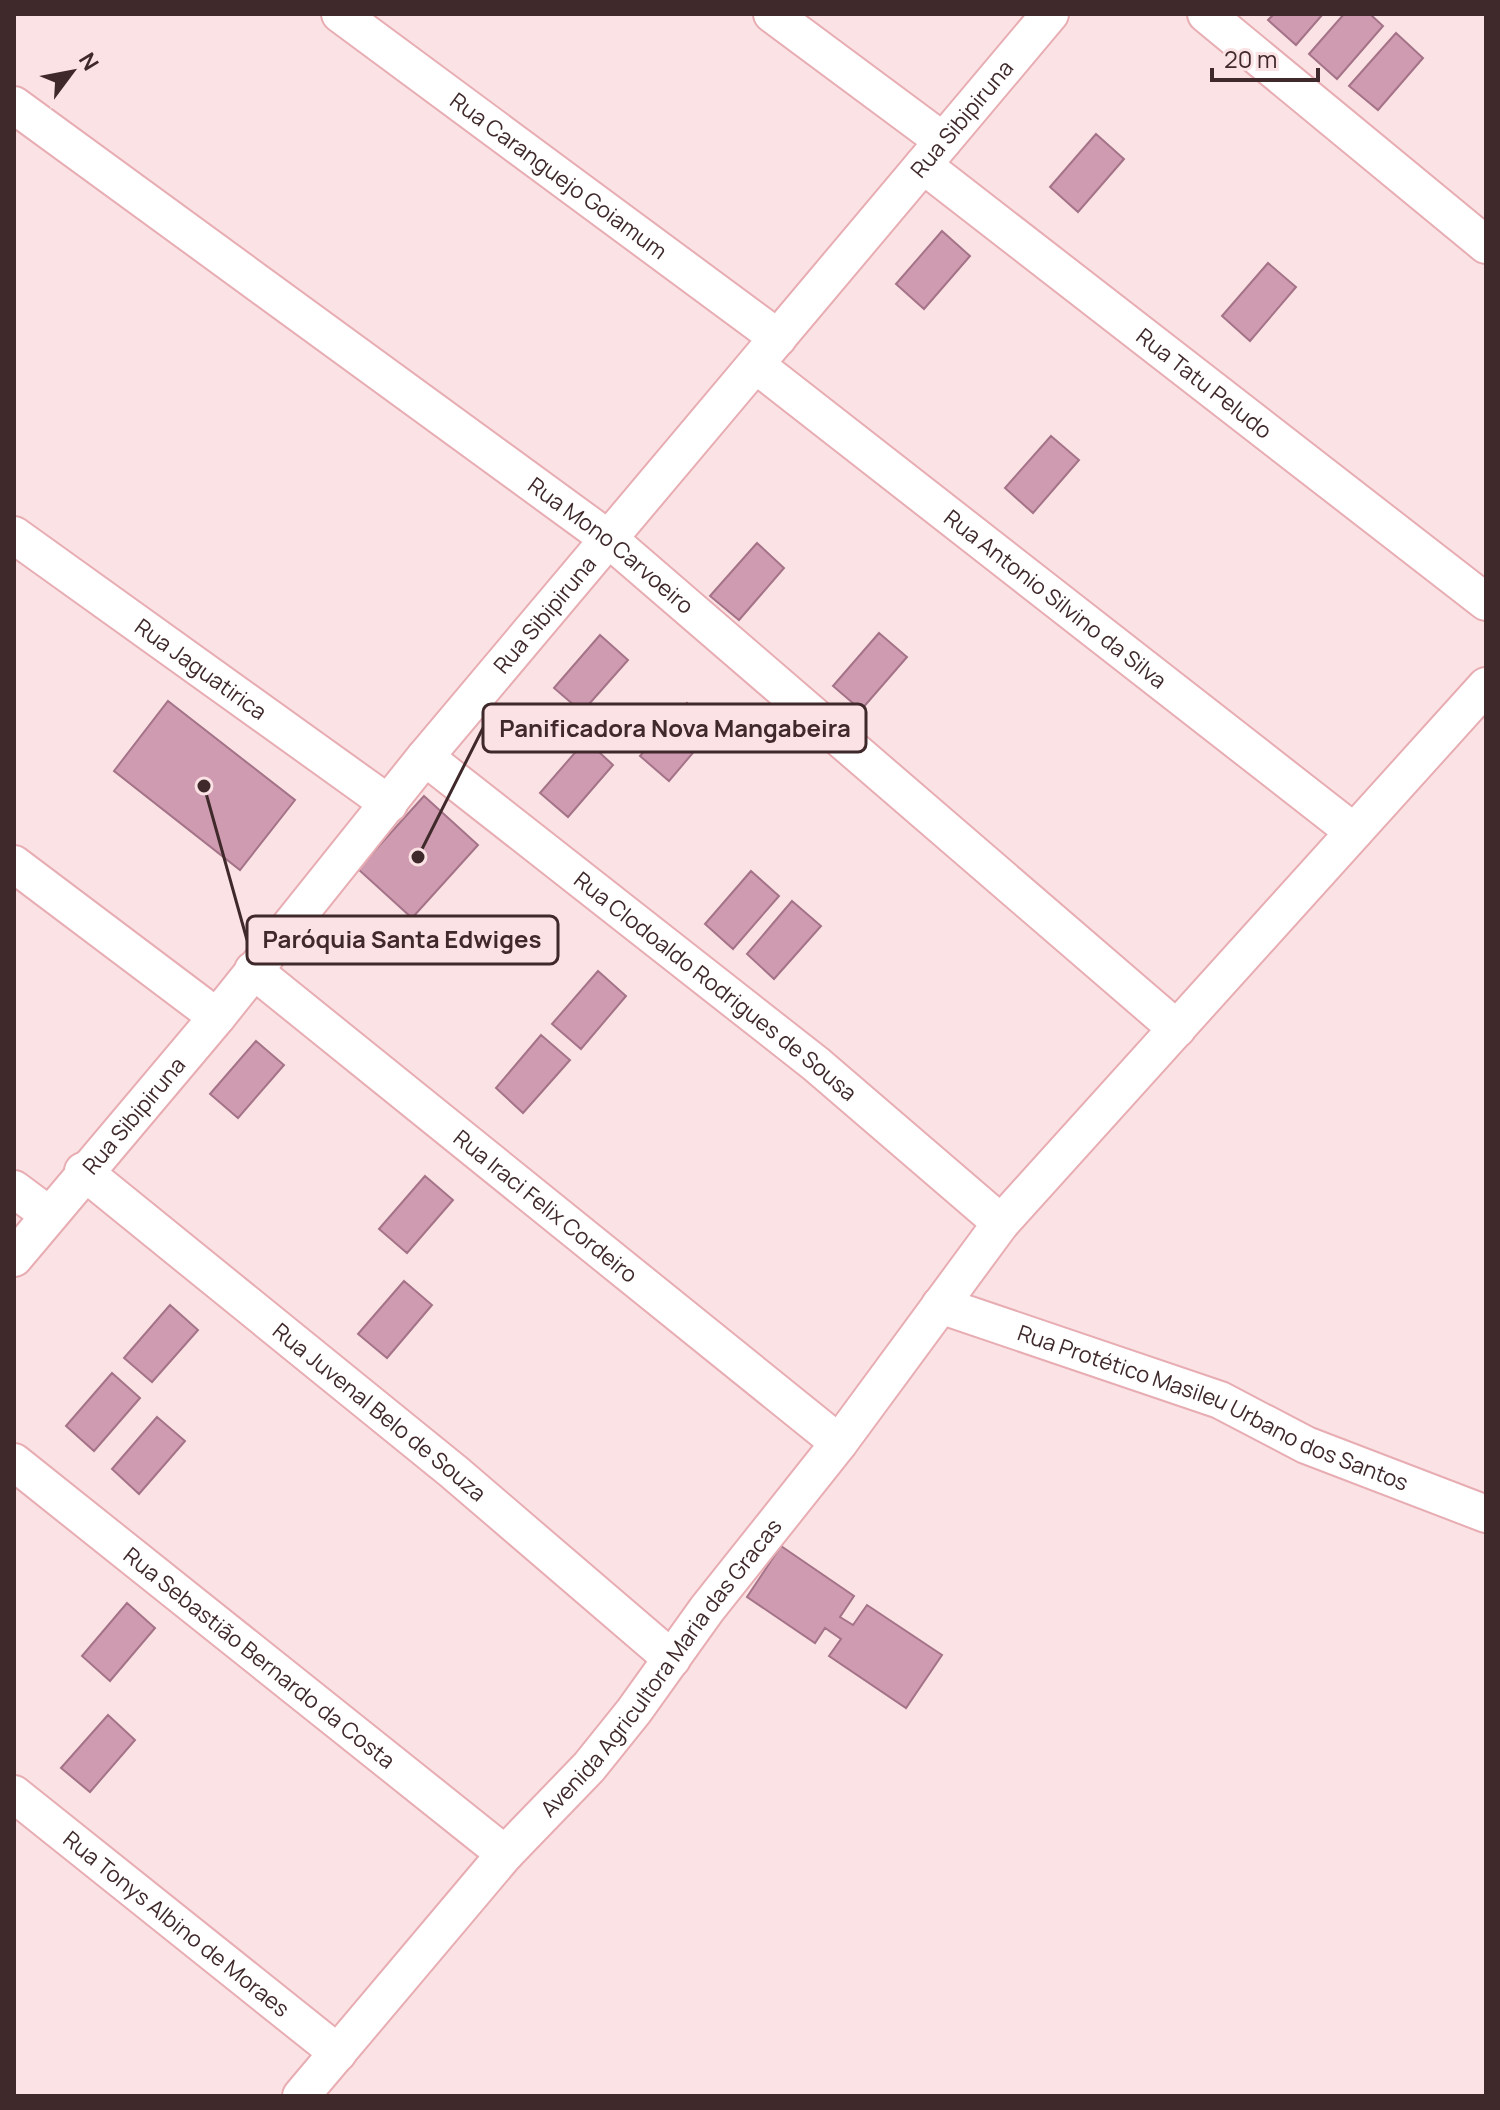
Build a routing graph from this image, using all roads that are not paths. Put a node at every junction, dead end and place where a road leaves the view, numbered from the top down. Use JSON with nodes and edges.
{"nodes":[{"id":1,"x":340,"y":14,"type":"edge"},
{"id":2,"x":772,"y":14,"type":"edge"},
{"id":3,"x":1050,"y":14,"type":"edge"},
{"id":4,"x":1206,"y":14,"type":"edge"},
{"id":5,"x":14,"y":105,"type":"edge"},
{"id":6,"x":933,"y":153,"type":"junction"},
{"id":7,"x":1486,"y":245,"type":"edge"},
{"id":8,"x":767,"y":352,"type":"junction"},
{"id":9,"x":14,"y":535,"type":"edge"},
{"id":10,"x":610,"y":540,"type":"junction"},
{"id":11,"x":1486,"y":602,"type":"edge"},
{"id":12,"x":1480,"y":702,"type":"edge"},
{"id":13,"x":425,"y":757,"type":"junction"},
{"id":14,"x":389,"y":804,"type":"junction"},
{"id":15,"x":1354,"y":832,"type":"junction"},
{"id":16,"x":14,"y":864,"type":"edge"},
{"id":17,"x":253,"y":970,"type":"junction"},
{"id":18,"x":217,"y":1017,"type":"junction"},
{"id":19,"x":1177,"y":1029,"type":"junction"},
{"id":20,"x":83,"y":1171,"type":"junction"},
{"id":21,"x":14,"y":1189,"type":"edge"},
{"id":22,"x":49,"y":1215,"type":"junction"},
{"id":23,"x":1001,"y":1223,"type":"junction"},
{"id":24,"x":14,"y":1258,"type":"edge"},
{"id":25,"x":940,"y":1305,"type":"junction"},
{"id":26,"x":839,"y":1443,"type":"junction"},
{"id":27,"x":14,"y":1462,"type":"edge"},
{"id":28,"x":1486,"y":1514,"type":"edge"},
{"id":29,"x":672,"y":1659,"type":"junction"},
{"id":30,"x":14,"y":1794,"type":"edge"},
{"id":31,"x":505,"y":1854,"type":"junction"},
{"id":32,"x":338,"y":2053,"type":"junction"},
{"id":33,"x":301,"y":2096,"type":"edge"}],
"edges":[{"from":1,"to":8,"type":"street","name":"Rua Caranguejo Goiamum"},
{"from":2,"to":6,"type":"street","name":"Rua Tatu Peludo"},
{"from":3,"to":6,"type":"street","name":"Rua Sibipiruna"},
{"from":4,"to":7,"type":"street"},
{"from":5,"to":10,"type":"street","name":"Rua Mono Carvoeiro"},
{"from":6,"to":8,"type":"street","name":"Rua Sibipiruna"},
{"from":6,"to":11,"type":"street","name":"Rua Tatu Peludo"},
{"from":8,"to":10,"type":"street","name":"Rua Sibipiruna"},
{"from":8,"to":15,"type":"street","name":"Rua Antonio Silvino da Silva"},
{"from":9,"to":14,"type":"street","name":"Rua Jaguatirica"},
{"from":10,"to":13,"type":"street","name":"Rua Sibipiruna"},
{"from":10,"to":19,"type":"street","name":"Rua Mono Carvoeiro"},
{"from":12,"to":15,"type":"street","name":"Avenida Agricultora Maria das Gracas"},
{"from":13,"to":14,"type":"street","name":"Rua Sibipiruna"},
{"from":13,"to":23,"type":"street","name":"Rua Clodoaldo Rodrigues de Sousa"},
{"from":14,"to":17,"type":"street","name":"Rua Sibipiruna"},
{"from":15,"to":19,"type":"street","name":"Avenida Agricultora Maria das Gracas"},
{"from":16,"to":18,"type":"street"},
{"from":17,"to":18,"type":"street","name":"Rua Sibipiruna"},
{"from":17,"to":26,"type":"street","name":"Rua Iraci Felix Cordeiro"},
{"from":18,"to":20,"type":"street","name":"Rua Sibipiruna"},
{"from":19,"to":23,"type":"street","name":"Avenida Agricultora Maria das Gracas"},
{"from":20,"to":22,"type":"street","name":"Rua Sibipiruna"},
{"from":20,"to":29,"type":"street","name":"Rua Juvenal Belo de Souza"},
{"from":21,"to":22,"type":"street"},
{"from":22,"to":24,"type":"street","name":"Rua Sibipiruna"},
{"from":23,"to":25,"type":"street","name":"Avenida Agricultora Maria das Gracas"},
{"from":25,"to":26,"type":"street","name":"Avenida Agricultora Maria das Gracas"},
{"from":25,"to":28,"type":"street","name":"Rua Protético Masileu Urbano dos Santos"},
{"from":26,"to":29,"type":"street","name":"Avenida Agricultora Maria das Gracas"},
{"from":27,"to":31,"type":"street","name":"Rua Sebastião Bernardo da Costa"},
{"from":29,"to":31,"type":"street","name":"Avenida Agricultora Maria das Gracas"},
{"from":30,"to":32,"type":"street","name":"Rua Tonys Albino de Moraes"},
{"from":31,"to":32,"type":"street","name":"Avenida Agricultora Maria das Gracas"},
{"from":32,"to":33,"type":"street","name":"Avenida Agricultora Maria das Gracas"}]}
